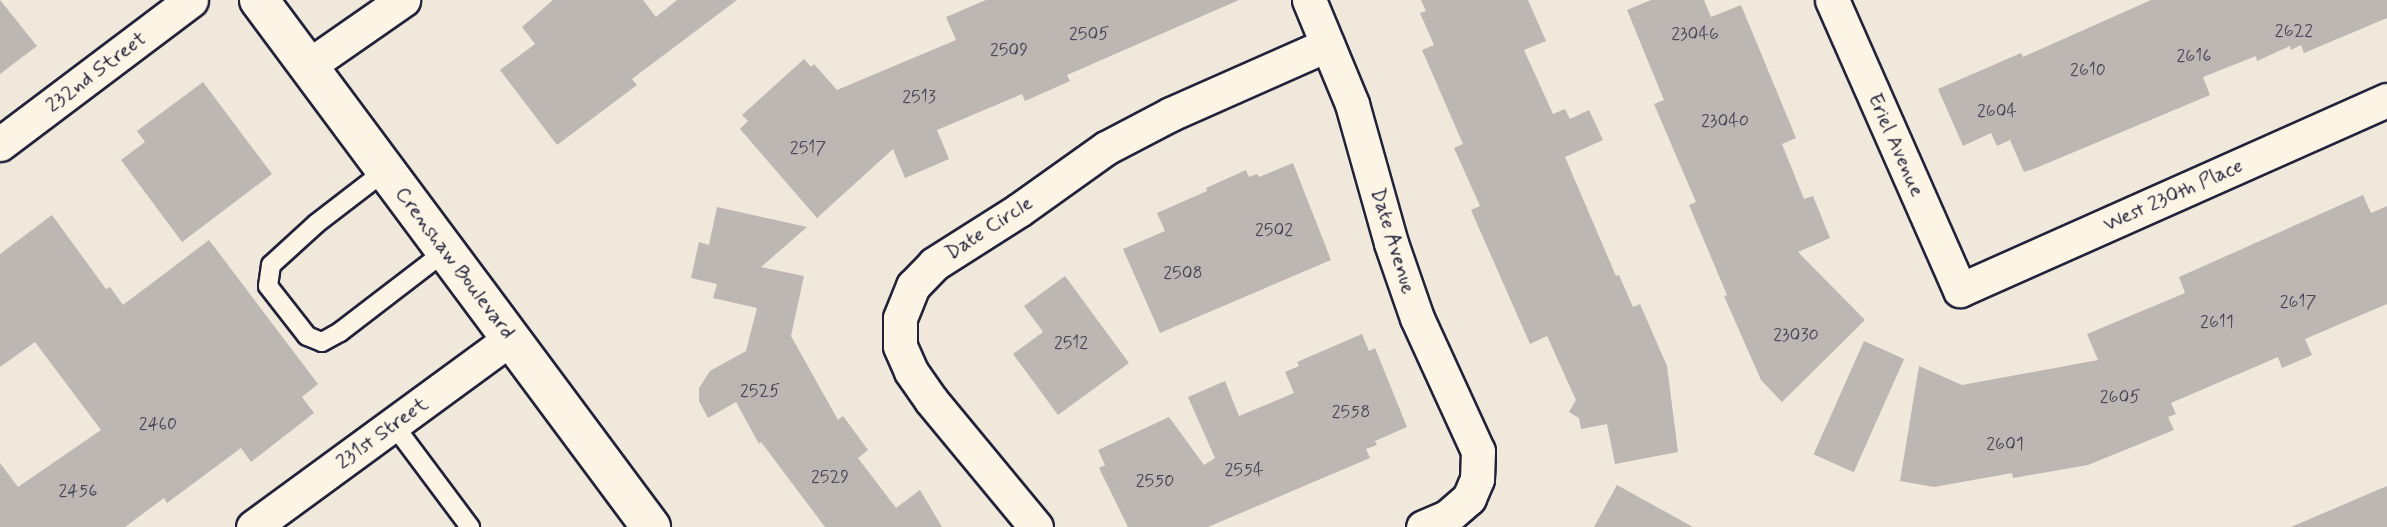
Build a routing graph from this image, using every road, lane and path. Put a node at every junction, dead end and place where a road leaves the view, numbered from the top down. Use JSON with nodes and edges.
{"nodes":[{"id":1,"x":191,"y":0,"type":"edge"},
{"id":2,"x":259,"y":0,"type":"edge"},
{"id":3,"x":402,"y":0,"type":"edge"},
{"id":4,"x":1309,"y":0,"type":"edge"},
{"id":5,"x":1832,"y":0,"type":"edge"},
{"id":6,"x":1327,"y":45,"type":"junction"},
{"id":7,"x":308,"y":66,"type":"junction"},
{"id":8,"x":2387,"y":100,"type":"edge"},
{"id":9,"x":0,"y":144,"type":"edge"},
{"id":10,"x":386,"y":170,"type":"junction"},
{"id":11,"x":447,"y":250,"type":"junction"},
{"id":12,"x":1960,"y":290,"type":"joint"},
{"id":13,"x":511,"y":338,"type":"junction"},
{"id":14,"x":394,"y":424,"type":"junction"},
{"id":15,"x":253,"y":527,"type":"edge"},
{"id":16,"x":470,"y":527,"type":"edge"},
{"id":17,"x":651,"y":527,"type":"edge"},
{"id":18,"x":1036,"y":527,"type":"edge"},
{"id":19,"x":1423,"y":527,"type":"edge"}],
"edges":[{"from":1,"to":9,"type":"street","name":"232nd Street"},
{"from":2,"to":7,"type":"main road","name":"Crenshaw Boulevard"},
{"from":3,"to":7,"type":"street"},
{"from":4,"to":6,"type":"street","name":"Date Avenue"},
{"from":5,"to":12,"type":"street","name":"Eriel Avenue"},
{"from":6,"to":18,"type":"street","name":"Date Circle"},
{"from":6,"to":19,"type":"street","name":"Date Avenue"},
{"from":7,"to":10,"type":"main road","name":"Crenshaw Boulevard"},
{"from":8,"to":12,"type":"street","name":"West 230th Place"},
{"from":10,"to":11,"type":"main road","name":"Crenshaw Boulevard"},
{"from":10,"to":11,"type":"lane"},
{"from":11,"to":13,"type":"main road","name":"Crenshaw Boulevard"},
{"from":13,"to":14,"type":"street","name":"231st Street"},
{"from":13,"to":17,"type":"main road","name":"Crenshaw Boulevard"},
{"from":14,"to":15,"type":"street","name":"231st Street"},
{"from":14,"to":16,"type":"lane"}]}
